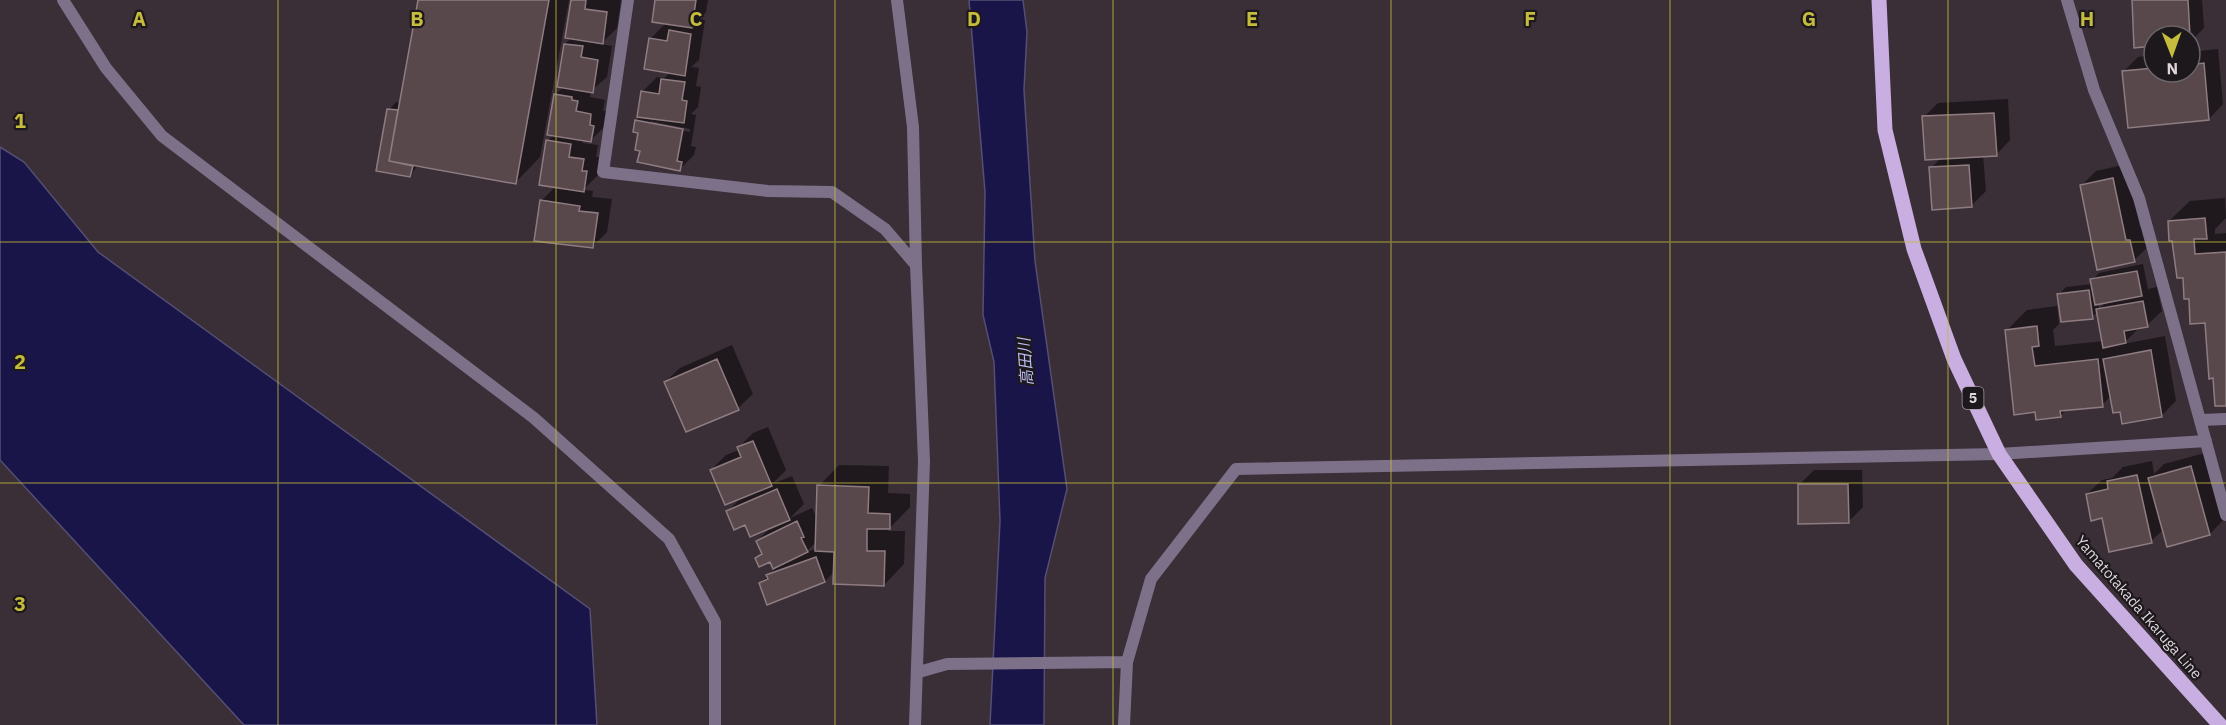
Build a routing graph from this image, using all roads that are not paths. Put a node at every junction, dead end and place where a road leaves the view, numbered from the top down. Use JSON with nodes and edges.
{"nodes":[{"id":1,"x":63,"y":0,"type":"edge"},
{"id":2,"x":628,"y":0,"type":"edge"},
{"id":3,"x":897,"y":0,"type":"edge"},
{"id":4,"x":1880,"y":0,"type":"edge"},
{"id":5,"x":2067,"y":0,"type":"edge"},
{"id":6,"x":916,"y":266,"type":"junction"},
{"id":7,"x":2226,"y":419,"type":"edge"},
{"id":8,"x":2201,"y":420,"type":"junction"},
{"id":9,"x":2206,"y":441,"type":"junction"},
{"id":10,"x":1999,"y":454,"type":"junction"},
{"id":11,"x":2226,"y":515,"type":"edge"},
{"id":12,"x":1127,"y":662,"type":"junction"},
{"id":13,"x":919,"y":672,"type":"junction"},
{"id":14,"x":715,"y":725,"type":"edge"},
{"id":15,"x":915,"y":725,"type":"edge"},
{"id":16,"x":1124,"y":725,"type":"edge"},
{"id":17,"x":2220,"y":725,"type":"edge"}],
"edges":[{"from":1,"to":14,"type":"street"},
{"from":2,"to":6,"type":"street"},
{"from":3,"to":6,"type":"street"},
{"from":4,"to":10,"type":"main road","name":"Yamatotakada Ikaruga Line","number":"5"},
{"from":5,"to":8,"type":"street"},
{"from":6,"to":13,"type":"street"},
{"from":7,"to":8,"type":"street"},
{"from":8,"to":9,"type":"street"},
{"from":9,"to":10,"type":"street"},
{"from":9,"to":11,"type":"street"},
{"from":10,"to":12,"type":"street"},
{"from":10,"to":17,"type":"main road","name":"Yamatotakada Ikaruga Line","number":"5"},
{"from":12,"to":13,"type":"street"},
{"from":12,"to":16,"type":"street"},
{"from":13,"to":15,"type":"street"}]}
